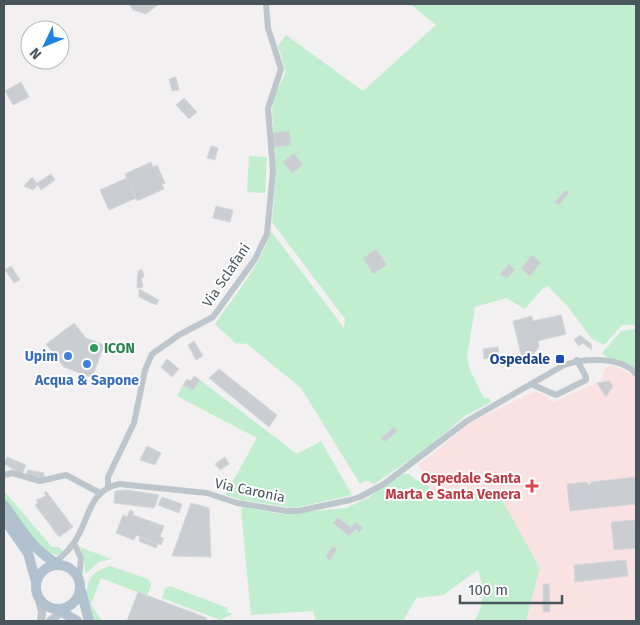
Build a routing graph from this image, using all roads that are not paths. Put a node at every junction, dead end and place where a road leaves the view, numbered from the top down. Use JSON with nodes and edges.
{"nodes":[{"id":1,"x":266,"y":4,"type":"edge"},
{"id":2,"x":577,"y":360,"type":"junction"},
{"id":3,"x":636,"y":374,"type":"edge"},
{"id":4,"x":531,"y":384,"type":"junction"},
{"id":5,"x":4,"y":475,"type":"edge"},
{"id":6,"x":108,"y":486,"type":"junction"},
{"id":7,"x":98,"y":492,"type":"junction"},
{"id":8,"x":4,"y":505,"type":"edge"},
{"id":9,"x":4,"y":518,"type":"edge"},
{"id":10,"x":74,"y":543,"type":"junction"},
{"id":11,"x":54,"y":565,"type":"junction"},
{"id":12,"x":79,"y":579,"type":"junction"},
{"id":13,"x":36,"y":588,"type":"junction"},
{"id":14,"x":80,"y":591,"type":"junction"},
{"id":15,"x":62,"y":609,"type":"junction"},
{"id":16,"x":41,"y":621,"type":"edge"},
{"id":17,"x":50,"y":621,"type":"edge"},
{"id":18,"x":77,"y":621,"type":"edge"},
{"id":19,"x":89,"y":621,"type":"edge"}],
"edges":[{"from":1,"to":6,"type":"street","name":"Via Sclafani"},
{"from":2,"to":3,"type":"street"},
{"from":2,"to":4,"type":"street","name":"Via Caronia"},
{"from":2,"to":4,"type":"street"},
{"from":4,"to":6,"type":"street","name":"Via Caronia"},
{"from":5,"to":7,"type":"street"},
{"from":6,"to":7,"type":"street"},
{"from":7,"to":10,"type":"street"},
{"from":8,"to":11,"type":"main road"},
{"from":9,"to":13,"type":"main road"},
{"from":10,"to":11,"type":"street"},
{"from":10,"to":12,"type":"street"},
{"from":11,"to":12,"type":"main road"},
{"from":11,"to":13,"type":"main road"},
{"from":12,"to":14,"type":"main road"},
{"from":13,"to":15,"type":"main road"},
{"from":13,"to":16,"type":"street"},
{"from":14,"to":15,"type":"main road"},
{"from":14,"to":19,"type":"main road"},
{"from":15,"to":17,"type":"street"},
{"from":15,"to":18,"type":"main road"}]}
